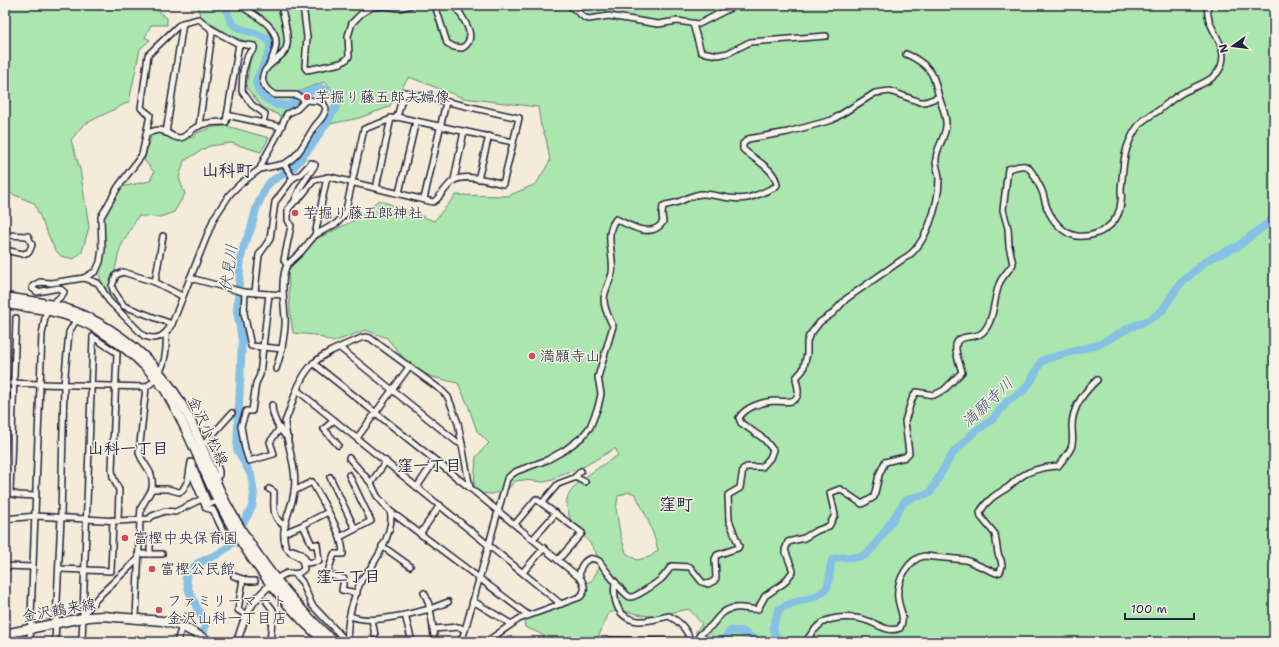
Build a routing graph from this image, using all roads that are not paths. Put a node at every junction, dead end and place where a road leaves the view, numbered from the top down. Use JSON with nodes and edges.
{"nodes":[{"id":1,"x":240,"y":5,"type":"edge"},
{"id":2,"x":281,"y":5,"type":"edge"},
{"id":3,"x":303,"y":5,"type":"edge"},
{"id":4,"x":411,"y":5,"type":"edge"},
{"id":5,"x":435,"y":5,"type":"edge"},
{"id":6,"x":455,"y":5,"type":"edge"},
{"id":7,"x":569,"y":5,"type":"edge"},
{"id":8,"x":736,"y":5,"type":"edge"},
{"id":9,"x":1210,"y":5,"type":"edge"},
{"id":10,"x":183,"y":23,"type":"junction"},
{"id":11,"x":693,"y":24,"type":"junction"},
{"id":12,"x":211,"y":29,"type":"junction"},
{"id":13,"x":826,"y":36,"type":"dead end"},
{"id":14,"x":239,"y":44,"type":"junction"},
{"id":15,"x":906,"y":54,"type":"dead end"},
{"id":16,"x":269,"y":65,"type":"junction"},
{"id":17,"x":939,"y":97,"type":"junction"},
{"id":18,"x":305,"y":100,"type":"junction"},
{"id":19,"x":446,"y":102,"type":"junction"},
{"id":20,"x":228,"y":115,"type":"junction"},
{"id":21,"x":394,"y":117,"type":"junction"},
{"id":22,"x":416,"y":121,"type":"junction"},
{"id":23,"x":263,"y":123,"type":"junction"},
{"id":24,"x":199,"y":126,"type":"junction"},
{"id":25,"x":440,"y":126,"type":"junction"},
{"id":26,"x":282,"y":128,"type":"junction"},
{"id":27,"x":464,"y":132,"type":"junction"},
{"id":28,"x":147,"y":133,"type":"junction"},
{"id":29,"x":166,"y":133,"type":"junction"},
{"id":30,"x":489,"y":136,"type":"junction"},
{"id":31,"x":513,"y":142,"type":"junction"},
{"id":32,"x":284,"y":165,"type":"junction"},
{"id":33,"x":260,"y":169,"type":"junction"},
{"id":34,"x":292,"y":177,"type":"junction"},
{"id":35,"x":327,"y":177,"type":"junction"},
{"id":36,"x":478,"y":179,"type":"junction"},
{"id":37,"x":454,"y":180,"type":"junction"},
{"id":38,"x":352,"y":182,"type":"junction"},
{"id":39,"x":376,"y":188,"type":"junction"},
{"id":40,"x":399,"y":193,"type":"junction"},
{"id":41,"x":424,"y":199,"type":"junction"},
{"id":42,"x":295,"y":201,"type":"junction"},
{"id":43,"x":5,"y":235,"type":"edge"},
{"id":44,"x":315,"y":235,"type":"junction"},
{"id":45,"x":163,"y":236,"type":"dead end"},
{"id":46,"x":5,"y":250,"type":"edge"},
{"id":47,"x":287,"y":265,"type":"junction"},
{"id":48,"x":84,"y":278,"type":"junction"},
{"id":49,"x":190,"y":278,"type":"junction"},
{"id":50,"x":156,"y":282,"type":"junction"},
{"id":51,"x":244,"y":292,"type":"junction"},
{"id":52,"x":255,"y":292,"type":"junction"},
{"id":53,"x":269,"y":294,"type":"junction"},
{"id":54,"x":283,"y":295,"type":"junction"},
{"id":55,"x":182,"y":296,"type":"junction"},
{"id":56,"x":5,"y":297,"type":"edge"},
{"id":57,"x":5,"y":304,"type":"edge"},
{"id":58,"x":49,"y":308,"type":"junction"},
{"id":59,"x":16,"y":318,"type":"dead end"},
{"id":60,"x":77,"y":319,"type":"junction"},
{"id":61,"x":172,"y":324,"type":"junction"},
{"id":62,"x":166,"y":333,"type":"junction"},
{"id":63,"x":263,"y":347,"type":"junction"},
{"id":64,"x":340,"y":348,"type":"junction"},
{"id":65,"x":282,"y":349,"type":"junction"},
{"id":66,"x":313,"y":363,"type":"junction"},
{"id":67,"x":409,"y":367,"type":"junction"},
{"id":68,"x":276,"y":369,"type":"dead end"},
{"id":69,"x":157,"y":376,"type":"junction"},
{"id":70,"x":1097,"y":380,"type":"dead end"},
{"id":71,"x":5,"y":383,"type":"edge"},
{"id":72,"x":13,"y":383,"type":"junction"},
{"id":73,"x":40,"y":384,"type":"junction"},
{"id":74,"x":64,"y":385,"type":"junction"},
{"id":75,"x":91,"y":386,"type":"junction"},
{"id":76,"x":116,"y":387,"type":"junction"},
{"id":77,"x":146,"y":387,"type":"junction"},
{"id":78,"x":298,"y":390,"type":"junction"},
{"id":79,"x":392,"y":390,"type":"junction"},
{"id":80,"x":272,"y":405,"type":"dead end"},
{"id":81,"x":232,"y":413,"type":"dead end"},
{"id":82,"x":375,"y":413,"type":"junction"},
{"id":83,"x":334,"y":420,"type":"junction"},
{"id":84,"x":280,"y":428,"type":"junction"},
{"id":85,"x":288,"y":438,"type":"junction"},
{"id":86,"x":356,"y":438,"type":"junction"},
{"id":87,"x":462,"y":444,"type":"junction"},
{"id":88,"x":338,"y":445,"type":"dead end"},
{"id":89,"x":349,"y":458,"type":"dead end"},
{"id":90,"x":435,"y":460,"type":"junction"},
{"id":91,"x":386,"y":462,"type":"junction"},
{"id":92,"x":189,"y":470,"type":"junction"},
{"id":93,"x":582,"y":471,"type":"dead end"},
{"id":94,"x":349,"y":475,"type":"dead end"},
{"id":95,"x":330,"y":477,"type":"dead end"},
{"id":96,"x":575,"y":477,"type":"junction"},
{"id":97,"x":215,"y":478,"type":"junction"},
{"id":98,"x":585,"y":482,"type":"dead end"},
{"id":99,"x":371,"y":483,"type":"junction"},
{"id":100,"x":417,"y":487,"type":"junction"},
{"id":101,"x":470,"y":488,"type":"junction"},
{"id":102,"x":152,"y":489,"type":"junction"},
{"id":103,"x":269,"y":489,"type":"dead end"},
{"id":104,"x":294,"y":491,"type":"junction"},
{"id":105,"x":8,"y":493,"type":"edge"},
{"id":106,"x":36,"y":496,"type":"junction"},
{"id":107,"x":202,"y":499,"type":"junction"},
{"id":108,"x":218,"y":501,"type":"junction"},
{"id":109,"x":542,"y":503,"type":"junction"},
{"id":110,"x":440,"y":505,"type":"junction"},
{"id":111,"x":390,"y":511,"type":"junction"},
{"id":112,"x":498,"y":511,"type":"junction"},
{"id":113,"x":328,"y":512,"type":"junction"},
{"id":114,"x":556,"y":513,"type":"junction"},
{"id":115,"x":36,"y":516,"type":"junction"},
{"id":116,"x":61,"y":518,"type":"junction"},
{"id":117,"x":86,"y":518,"type":"junction"},
{"id":118,"x":5,"y":519,"type":"edge"},
{"id":119,"x":140,"y":520,"type":"junction"},
{"id":120,"x":116,"y":521,"type":"junction"},
{"id":121,"x":514,"y":524,"type":"junction"},
{"id":122,"x":303,"y":525,"type":"junction"},
{"id":123,"x":285,"y":526,"type":"junction"},
{"id":124,"x":236,"y":527,"type":"junction"},
{"id":125,"x":355,"y":529,"type":"junction"},
{"id":126,"x":284,"y":533,"type":"junction"},
{"id":127,"x":420,"y":534,"type":"junction"},
{"id":128,"x":225,"y":535,"type":"dead end"},
{"id":129,"x":340,"y":537,"type":"junction"},
{"id":130,"x":533,"y":539,"type":"junction"},
{"id":131,"x":150,"y":540,"type":"dead end"},
{"id":132,"x":489,"y":544,"type":"junction"},
{"id":133,"x":382,"y":546,"type":"junction"},
{"id":134,"x":544,"y":548,"type":"junction"},
{"id":135,"x":290,"y":552,"type":"junction"},
{"id":136,"x":150,"y":554,"type":"junction"},
{"id":137,"x":162,"y":554,"type":"dead end"},
{"id":138,"x":138,"y":557,"type":"junction"},
{"id":139,"x":558,"y":560,"type":"junction"},
{"id":140,"x":5,"y":566,"type":"edge"},
{"id":141,"x":410,"y":566,"type":"dead end"},
{"id":142,"x":33,"y":567,"type":"junction"},
{"id":143,"x":59,"y":569,"type":"junction"},
{"id":144,"x":84,"y":569,"type":"junction"},
{"id":145,"x":523,"y":572,"type":"junction"},
{"id":146,"x":295,"y":574,"type":"junction"},
{"id":147,"x":234,"y":576,"type":"dead end"},
{"id":148,"x":580,"y":578,"type":"junction"},
{"id":149,"x":243,"y":579,"type":"junction"},
{"id":150,"x":479,"y":580,"type":"junction"},
{"id":151,"x":255,"y":581,"type":"dead end"},
{"id":152,"x":273,"y":582,"type":"junction"},
{"id":153,"x":615,"y":582,"type":"junction"},
{"id":154,"x":357,"y":593,"type":"junction"},
{"id":155,"x":424,"y":593,"type":"dead end"},
{"id":156,"x":473,"y":601,"type":"junction"},
{"id":157,"x":266,"y":602,"type":"dead end"},
{"id":158,"x":448,"y":602,"type":"dead end"},
{"id":159,"x":561,"y":604,"type":"junction"},
{"id":160,"x":430,"y":609,"type":"junction"},
{"id":161,"x":246,"y":615,"type":"junction"},
{"id":162,"x":405,"y":615,"type":"junction"},
{"id":163,"x":528,"y":615,"type":"junction"},
{"id":164,"x":350,"y":616,"type":"junction"},
{"id":165,"x":83,"y":618,"type":"junction"},
{"id":166,"x":136,"y":619,"type":"junction"},
{"id":167,"x":372,"y":620,"type":"junction"},
{"id":168,"x":56,"y":623,"type":"junction"},
{"id":169,"x":511,"y":624,"type":"junction"},
{"id":170,"x":182,"y":626,"type":"junction"},
{"id":171,"x":31,"y":629,"type":"junction"},
{"id":172,"x":432,"y":629,"type":"junction"},
{"id":173,"x":465,"y":630,"type":"junction"},
{"id":174,"x":5,"y":634,"type":"edge"},
{"id":175,"x":375,"y":635,"type":"dead end"},
{"id":176,"x":30,"y":642,"type":"edge"},
{"id":177,"x":55,"y":642,"type":"edge"},
{"id":178,"x":82,"y":642,"type":"edge"},
{"id":179,"x":177,"y":642,"type":"edge"},
{"id":180,"x":209,"y":642,"type":"edge"},
{"id":181,"x":237,"y":642,"type":"edge"},
{"id":182,"x":270,"y":642,"type":"edge"},
{"id":183,"x":325,"y":642,"type":"edge"},
{"id":184,"x":334,"y":642,"type":"edge"},
{"id":185,"x":347,"y":642,"type":"edge"},
{"id":186,"x":412,"y":642,"type":"edge"},
{"id":187,"x":434,"y":642,"type":"edge"},
{"id":188,"x":461,"y":642,"type":"edge"},
{"id":189,"x":486,"y":642,"type":"edge"},
{"id":190,"x":608,"y":642,"type":"edge"},
{"id":191,"x":692,"y":642,"type":"edge"},
{"id":192,"x":806,"y":642,"type":"edge"}],
"edges":[{"from":1,"to":16,"type":"street"},
{"from":2,"to":16,"type":"street"},
{"from":3,"to":4,"type":"street"},
{"from":5,"to":6,"type":"street"},
{"from":7,"to":11,"type":"street"},
{"from":8,"to":11,"type":"street"},
{"from":9,"to":191,"type":"street"},
{"from":10,"to":12,"type":"street"},
{"from":10,"to":28,"type":"street"},
{"from":10,"to":29,"type":"street"},
{"from":11,"to":13,"type":"street"},
{"from":12,"to":14,"type":"street"},
{"from":12,"to":24,"type":"street"},
{"from":14,"to":20,"type":"street"},
{"from":14,"to":23,"type":"street"},
{"from":15,"to":17,"type":"street"},
{"from":16,"to":18,"type":"street"},
{"from":17,"to":112,"type":"street"},
{"from":17,"to":153,"type":"street"},
{"from":18,"to":26,"type":"street"},
{"from":18,"to":32,"type":"street"},
{"from":19,"to":21,"type":"street"},
{"from":19,"to":25,"type":"street"},
{"from":19,"to":31,"type":"street"},
{"from":20,"to":23,"type":"street"},
{"from":20,"to":24,"type":"street"},
{"from":21,"to":22,"type":"street"},
{"from":21,"to":38,"type":"street"},
{"from":21,"to":39,"type":"street"},
{"from":22,"to":25,"type":"street"},
{"from":22,"to":40,"type":"street"},
{"from":23,"to":26,"type":"street"},
{"from":24,"to":29,"type":"street"},
{"from":25,"to":27,"type":"street"},
{"from":25,"to":41,"type":"street"},
{"from":26,"to":33,"type":"street"},
{"from":27,"to":30,"type":"street"},
{"from":27,"to":37,"type":"street"},
{"from":28,"to":29,"type":"street"},
{"from":28,"to":48,"type":"street"},
{"from":30,"to":31,"type":"street"},
{"from":30,"to":36,"type":"street"},
{"from":31,"to":36,"type":"street"},
{"from":32,"to":33,"type":"street"},
{"from":32,"to":34,"type":"street"},
{"from":33,"to":49,"type":"street"},
{"from":34,"to":42,"type":"street"},
{"from":34,"to":52,"type":"street"},
{"from":35,"to":38,"type":"street"},
{"from":35,"to":42,"type":"street"},
{"from":35,"to":44,"type":"street"},
{"from":36,"to":37,"type":"street"},
{"from":37,"to":41,"type":"street"},
{"from":38,"to":39,"type":"street"},
{"from":38,"to":44,"type":"street"},
{"from":39,"to":40,"type":"street"},
{"from":40,"to":41,"type":"street"},
{"from":42,"to":47,"type":"street"},
{"from":43,"to":46,"type":"street"},
{"from":44,"to":47,"type":"street"},
{"from":45,"to":50,"type":"street"},
{"from":47,"to":54,"type":"street"},
{"from":48,"to":58,"type":"street"},
{"from":48,"to":62,"type":"street"},
{"from":49,"to":51,"type":"street"},
{"from":49,"to":55,"type":"street"},
{"from":50,"to":55,"type":"street"},
{"from":50,"to":61,"type":"street"},
{"from":51,"to":52,"type":"street"},
{"from":51,"to":63,"type":"street"},
{"from":52,"to":53,"type":"street"},
{"from":53,"to":54,"type":"street"},
{"from":53,"to":63,"type":"street"},
{"from":54,"to":65,"type":"street"},
{"from":55,"to":61,"type":"street"},
{"from":56,"to":58,"type":"main road","name":"金沢小松線"},
{"from":57,"to":58,"type":"main road","name":"金沢小松線"},
{"from":58,"to":60,"type":"main road","name":"金沢小松線"},
{"from":58,"to":69,"type":"main road","name":"金沢小松線"},
{"from":58,"to":73,"type":"street"},
{"from":59,"to":72,"type":"street"},
{"from":60,"to":69,"type":"main road","name":"金沢小松線"},
{"from":60,"to":74,"type":"street"},
{"from":61,"to":62,"type":"street"},
{"from":62,"to":69,"type":"street"},
{"from":63,"to":65,"type":"street"},
{"from":63,"to":84,"type":"street"},
{"from":64,"to":66,"type":"street"},
{"from":64,"to":67,"type":"street"},
{"from":64,"to":79,"type":"street"},
{"from":65,"to":68,"type":"street"},
{"from":66,"to":78,"type":"street"},
{"from":66,"to":82,"type":"street"},
{"from":67,"to":79,"type":"street"},
{"from":67,"to":87,"type":"street"},
{"from":69,"to":77,"type":"street"},
{"from":69,"to":97,"type":"main road","name":"金沢小松線"},
{"from":69,"to":108,"type":"main road","name":"金沢小松線"},
{"from":70,"to":192,"type":"street"},
{"from":71,"to":72,"type":"street"},
{"from":72,"to":73,"type":"street"},
{"from":72,"to":105,"type":"street"},
{"from":73,"to":74,"type":"street"},
{"from":73,"to":106,"type":"street"},
{"from":74,"to":75,"type":"street"},
{"from":74,"to":116,"type":"street"},
{"from":75,"to":76,"type":"street"},
{"from":75,"to":76,"type":"street"},
{"from":75,"to":117,"type":"street"},
{"from":76,"to":77,"type":"street"},
{"from":76,"to":120,"type":"street"},
{"from":77,"to":102,"type":"street"},
{"from":78,"to":83,"type":"street"},
{"from":78,"to":85,"type":"street"},
{"from":79,"to":82,"type":"street"},
{"from":79,"to":87,"type":"street"},
{"from":80,"to":84,"type":"street"},
{"from":81,"to":97,"type":"street"},
{"from":82,"to":86,"type":"street"},
{"from":82,"to":90,"type":"street"},
{"from":83,"to":86,"type":"street"},
{"from":83,"to":88,"type":"street"},
{"from":84,"to":85,"type":"street"},
{"from":85,"to":104,"type":"street"},
{"from":86,"to":91,"type":"street"},
{"from":87,"to":101,"type":"street"},
{"from":89,"to":99,"type":"street"},
{"from":90,"to":100,"type":"street"},
{"from":90,"to":101,"type":"street"},
{"from":91,"to":99,"type":"street"},
{"from":91,"to":100,"type":"street"},
{"from":92,"to":102,"type":"street"},
{"from":92,"to":107,"type":"street"},
{"from":92,"to":108,"type":"street"},
{"from":93,"to":96,"type":"street"},
{"from":94,"to":125,"type":"street"},
{"from":95,"to":125,"type":"street"},
{"from":96,"to":98,"type":"street"},
{"from":96,"to":109,"type":"street"},
{"from":97,"to":124,"type":"main road","name":"金沢小松線"},
{"from":99,"to":111,"type":"street"},
{"from":100,"to":110,"type":"street"},
{"from":101,"to":112,"type":"street"},
{"from":102,"to":119,"type":"street"},
{"from":103,"to":123,"type":"street"},
{"from":104,"to":113,"type":"street"},
{"from":104,"to":123,"type":"street"},
{"from":105,"to":106,"type":"street"},
{"from":106,"to":115,"type":"street"},
{"from":107,"to":119,"type":"street"},
{"from":107,"to":128,"type":"street"},
{"from":108,"to":124,"type":"main road","name":"金沢小松線"},
{"from":109,"to":114,"type":"street"},
{"from":109,"to":121,"type":"street"},
{"from":110,"to":127,"type":"street"},
{"from":110,"to":132,"type":"street"},
{"from":111,"to":127,"type":"street"},
{"from":111,"to":133,"type":"street"},
{"from":112,"to":121,"type":"street"},
{"from":112,"to":132,"type":"street"},
{"from":113,"to":122,"type":"street"},
{"from":113,"to":129,"type":"street"},
{"from":114,"to":130,"type":"street"},
{"from":114,"to":139,"type":"street"},
{"from":115,"to":116,"type":"street"},
{"from":115,"to":118,"type":"street"},
{"from":115,"to":142,"type":"street"},
{"from":116,"to":117,"type":"street"},
{"from":116,"to":143,"type":"street"},
{"from":117,"to":120,"type":"street"},
{"from":117,"to":144,"type":"street"},
{"from":119,"to":120,"type":"street"},
{"from":119,"to":138,"type":"street"},
{"from":120,"to":144,"type":"street"},
{"from":121,"to":130,"type":"street"},
{"from":122,"to":126,"type":"street"},
{"from":122,"to":135,"type":"street"},
{"from":123,"to":126,"type":"street"},
{"from":124,"to":152,"type":"main road","name":"金沢小松線"},
{"from":125,"to":129,"type":"street"},
{"from":126,"to":135,"type":"street"},
{"from":127,"to":150,"type":"street"},
{"from":129,"to":154,"type":"street"},
{"from":130,"to":134,"type":"street"},
{"from":131,"to":136,"type":"street"},
{"from":132,"to":145,"type":"street"},
{"from":132,"to":150,"type":"street"},
{"from":133,"to":141,"type":"street"},
{"from":133,"to":154,"type":"street"},
{"from":134,"to":139,"type":"street"},
{"from":134,"to":145,"type":"street"},
{"from":135,"to":146,"type":"street"},
{"from":136,"to":137,"type":"street"},
{"from":136,"to":138,"type":"street"},
{"from":138,"to":165,"type":"street"},
{"from":138,"to":166,"type":"street"},
{"from":139,"to":148,"type":"street"},
{"from":140,"to":142,"type":"street"},
{"from":142,"to":171,"type":"street"},
{"from":143,"to":144,"type":"street"},
{"from":143,"to":168,"type":"street"},
{"from":144,"to":165,"type":"street"},
{"from":145,"to":159,"type":"street"},
{"from":146,"to":152,"type":"street"},
{"from":146,"to":185,"type":"street"},
{"from":147,"to":149,"type":"street"},
{"from":148,"to":153,"type":"street"},
{"from":148,"to":159,"type":"street"},
{"from":149,"to":151,"type":"street"},
{"from":149,"to":161,"type":"street"},
{"from":150,"to":156,"type":"street"},
{"from":150,"to":163,"type":"street"},
{"from":152,"to":161,"type":"street"},
{"from":152,"to":183,"type":"main road","name":"金沢小松線"},
{"from":152,"to":184,"type":"main road","name":"金沢小松線"},
{"from":153,"to":191,"type":"street"},
{"from":154,"to":164,"type":"street"},
{"from":155,"to":160,"type":"street"},
{"from":156,"to":169,"type":"street"},
{"from":156,"to":173,"type":"street"},
{"from":157,"to":182,"type":"street"},
{"from":158,"to":160,"type":"street"},
{"from":159,"to":163,"type":"street"},
{"from":160,"to":162,"type":"street"},
{"from":160,"to":172,"type":"street"},
{"from":161,"to":181,"type":"street"},
{"from":162,"to":167,"type":"street"},
{"from":162,"to":186,"type":"street"},
{"from":163,"to":169,"type":"street"},
{"from":164,"to":167,"type":"street"},
{"from":164,"to":185,"type":"street"},
{"from":165,"to":166,"type":"main road","name":"金沢鶴来線"},
{"from":165,"to":168,"type":"main road","name":"金沢鶴来線"},
{"from":165,"to":178,"type":"street"},
{"from":166,"to":170,"type":"main road","name":"金沢鶴来線"},
{"from":167,"to":175,"type":"street"},
{"from":168,"to":171,"type":"main road","name":"金沢鶴来線"},
{"from":168,"to":177,"type":"street"},
{"from":169,"to":189,"type":"street"},
{"from":170,"to":179,"type":"street"},
{"from":170,"to":180,"type":"main road","name":"金沢鶴来線"},
{"from":171,"to":174,"type":"main road","name":"金沢鶴来線"},
{"from":171,"to":176,"type":"street"},
{"from":172,"to":173,"type":"street"},
{"from":172,"to":187,"type":"street"},
{"from":173,"to":188,"type":"street"},
{"from":190,"to":191,"type":"street"}]}
